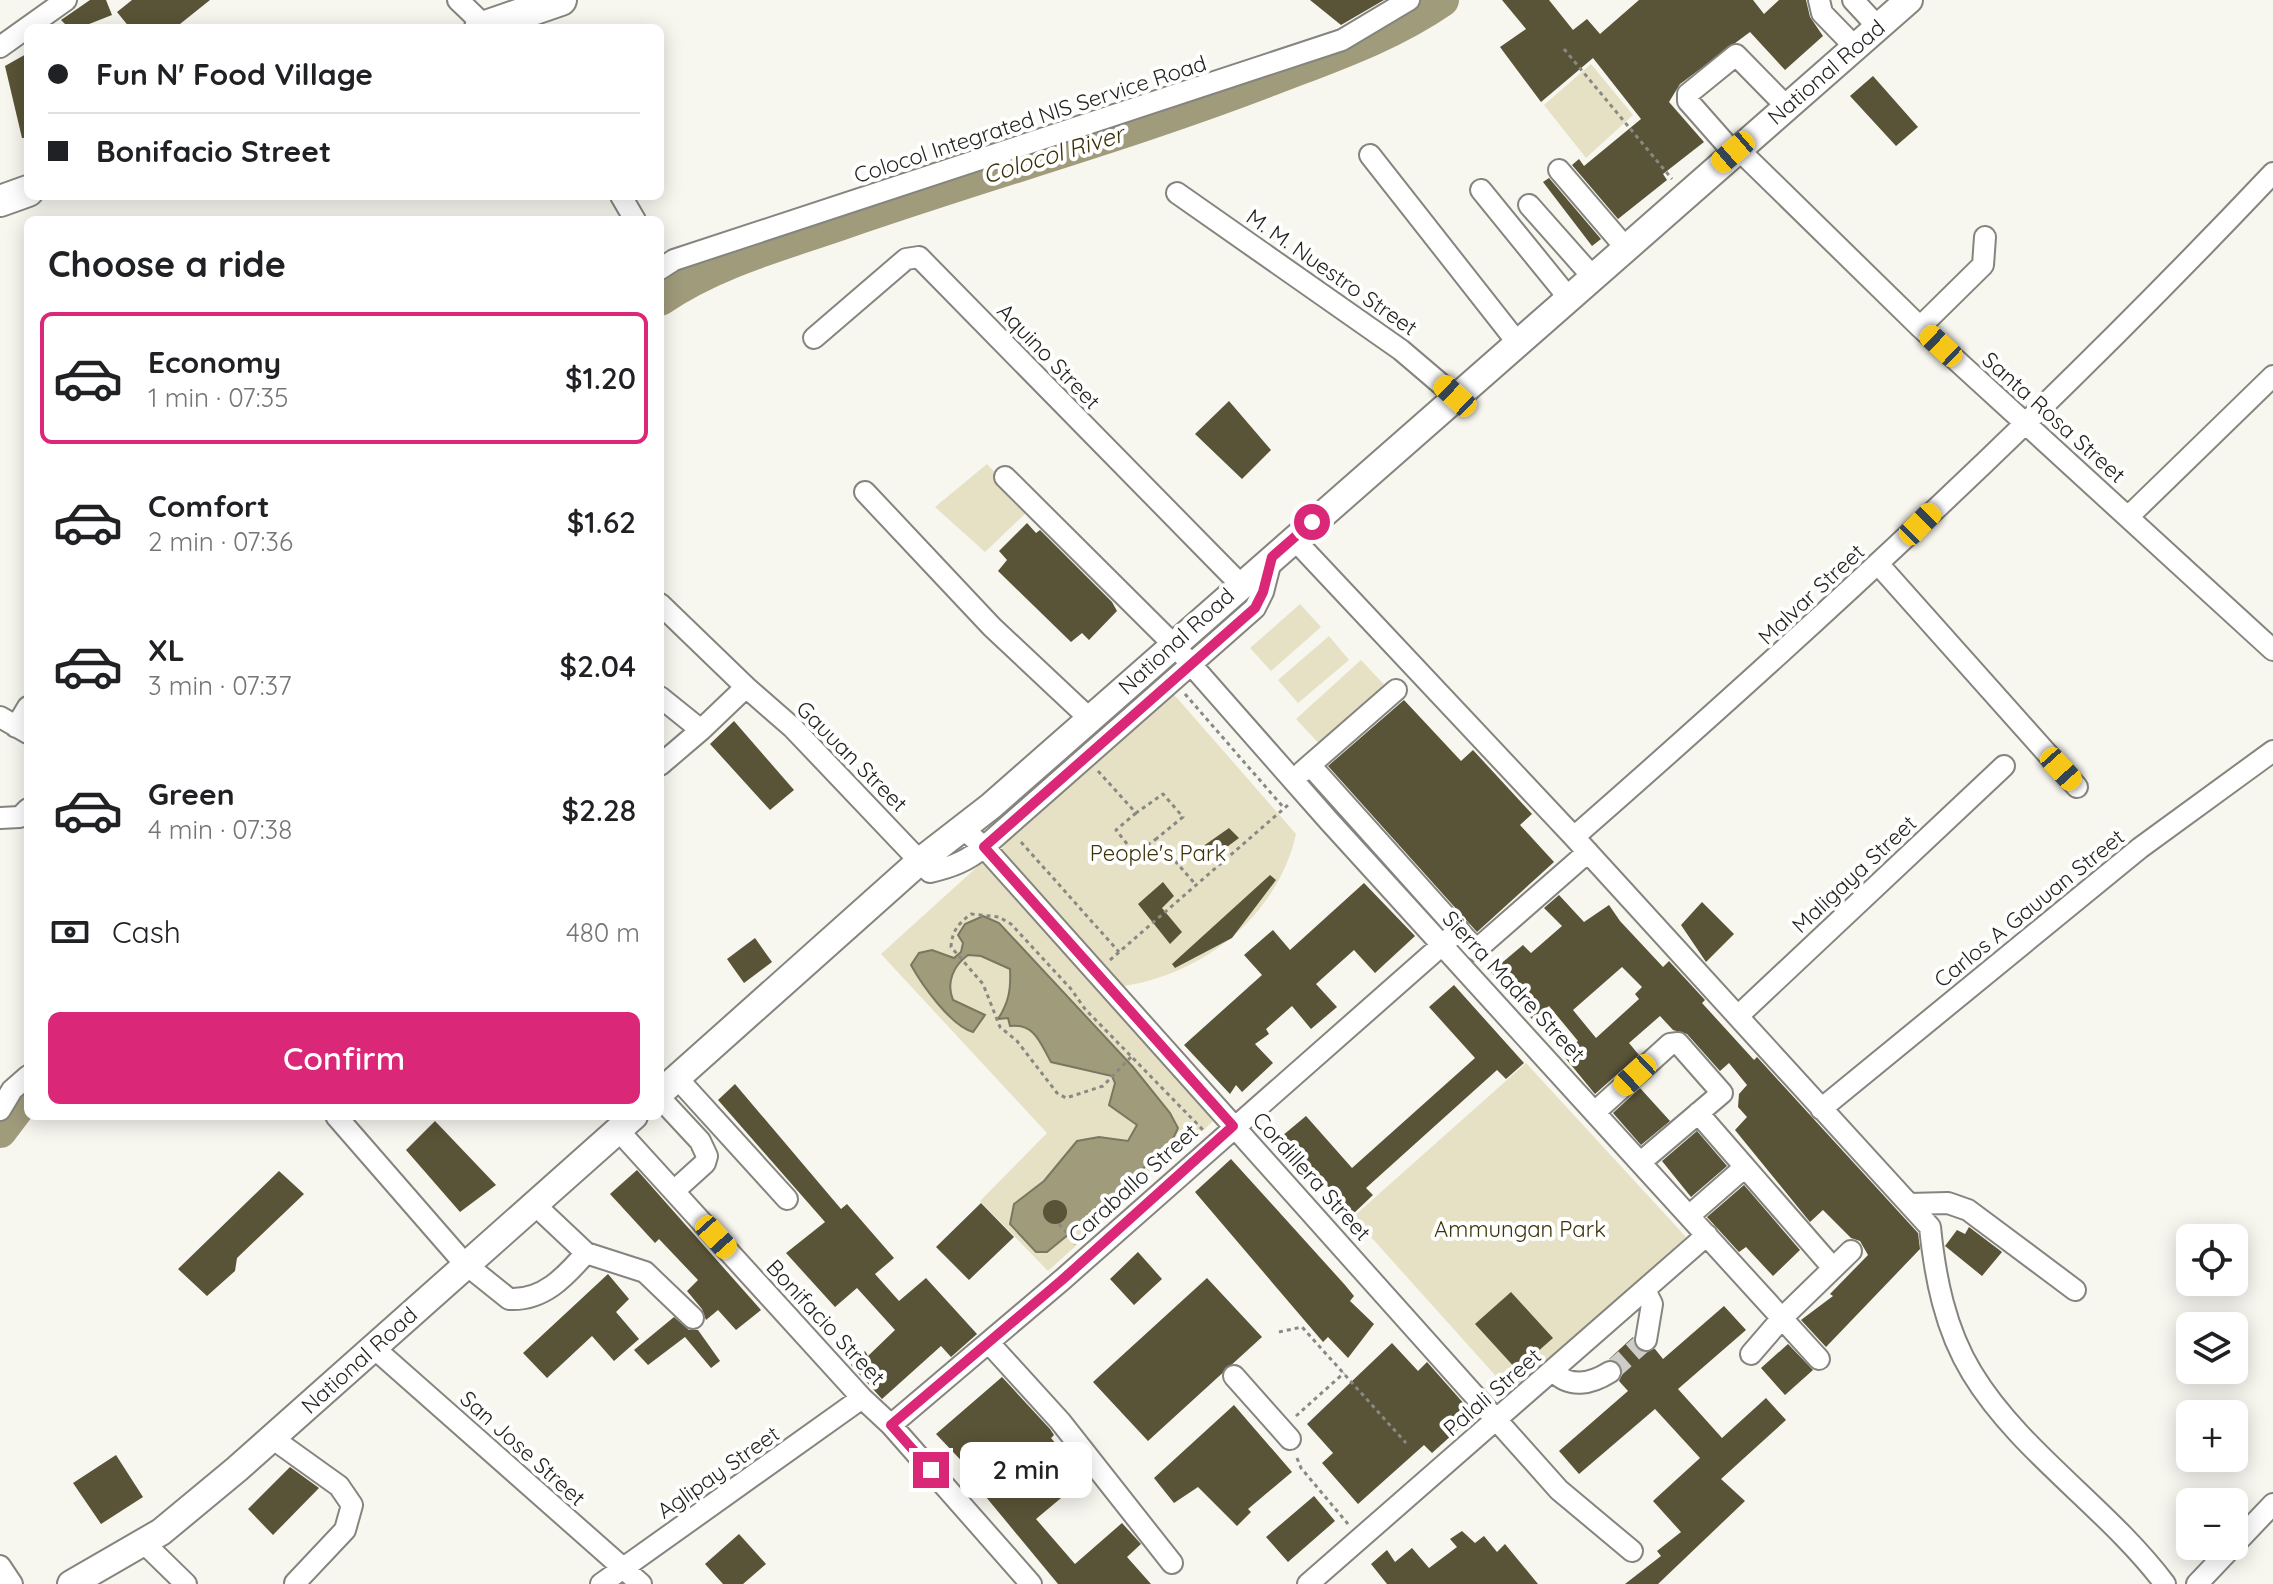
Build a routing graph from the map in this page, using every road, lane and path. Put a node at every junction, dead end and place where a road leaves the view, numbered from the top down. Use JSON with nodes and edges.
{"nodes":[{"id":1,"x":66,"y":0,"type":"edge"},
{"id":2,"x":458,"y":0,"type":"edge"},
{"id":3,"x":561,"y":0,"type":"edge"},
{"id":4,"x":1409,"y":0,"type":"edge"},
{"id":5,"x":1819,"y":0,"type":"edge"},
{"id":6,"x":1853,"y":0,"type":"edge"},
{"id":7,"x":1909,"y":0,"type":"edge"},
{"id":8,"x":32,"y":24,"type":"edge"},
{"id":9,"x":481,"y":24,"type":"edge"},
{"id":10,"x":493,"y":24,"type":"edge"},
{"id":11,"x":1878,"y":27,"type":"junction"},
{"id":12,"x":24,"y":30,"type":"edge"},
{"id":13,"x":0,"y":47,"type":"edge"},
{"id":14,"x":1855,"y":47,"type":"junction"},
{"id":15,"x":1564,"y":49,"type":"dead end"},
{"id":16,"x":1786,"y":106,"type":"junction"},
{"id":17,"x":1735,"y":150,"type":"junction"},
{"id":18,"x":1370,"y":155,"type":"dead end"},
{"id":19,"x":1559,"y":170,"type":"dead end"},
{"id":20,"x":2273,"y":173,"type":"edge"},
{"id":21,"x":1481,"y":190,"type":"dead end"},
{"id":22,"x":24,"y":192,"type":"edge"},
{"id":23,"x":1177,"y":193,"type":"dead end"},
{"id":24,"x":1684,"y":195,"type":"junction"},
{"id":25,"x":0,"y":201,"type":"edge"},
{"id":26,"x":1529,"y":205,"type":"dead end"},
{"id":27,"x":1985,"y":237,"type":"dead end"},
{"id":28,"x":1625,"y":247,"type":"junction"},
{"id":29,"x":664,"y":266,"type":"edge"},
{"id":30,"x":1592,"y":276,"type":"junction"},
{"id":31,"x":1568,"y":297,"type":"junction"},
{"id":32,"x":1920,"y":327,"type":"junction"},
{"id":33,"x":814,"y":338,"type":"dead end"},
{"id":34,"x":1517,"y":342,"type":"junction"},
{"id":35,"x":2273,"y":376,"type":"edge"},
{"id":36,"x":1455,"y":396,"type":"junction"},
{"id":37,"x":2023,"y":423,"type":"junction"},
{"id":38,"x":1005,"y":477,"type":"dead end"},
{"id":39,"x":865,"y":492,"type":"dead end"},
{"id":40,"x":2128,"y":517,"type":"junction"},
{"id":41,"x":1293,"y":538,"type":"junction"},
{"id":42,"x":1272,"y":557,"type":"junction"},
{"id":43,"x":1879,"y":565,"type":"junction"},
{"id":44,"x":1240,"y":584,"type":"junction"},
{"id":45,"x":664,"y":608,"type":"edge"},
{"id":46,"x":2273,"y":650,"type":"edge"},
{"id":47,"x":1182,"y":654,"type":"junction"},
{"id":48,"x":1178,"y":686,"type":"dead end"},
{"id":49,"x":746,"y":687,"type":"junction"},
{"id":50,"x":1396,"y":690,"type":"dead end"},
{"id":51,"x":664,"y":700,"type":"edge"},
{"id":52,"x":1090,"y":719,"type":"junction"},
{"id":53,"x":701,"y":730,"type":"junction"},
{"id":54,"x":2273,"y":751,"type":"edge"},
{"id":55,"x":664,"y":762,"type":"edge"},
{"id":56,"x":1310,"y":765,"type":"junction"},
{"id":57,"x":2004,"y":766,"type":"dead end"},
{"id":58,"x":1098,"y":770,"type":"dead end"},
{"id":59,"x":1298,"y":786,"type":"junction"},
{"id":60,"x":2077,"y":787,"type":"dead end"},
{"id":61,"x":1284,"y":808,"type":"junction"},
{"id":62,"x":24,"y":813,"type":"edge"},
{"id":63,"x":1136,"y":813,"type":"junction"},
{"id":64,"x":0,"y":818,"type":"edge"},
{"id":65,"x":962,"y":828,"type":"junction"},
{"id":66,"x":1016,"y":834,"type":"dead end"},
{"id":67,"x":1156,"y":839,"type":"junction"},
{"id":68,"x":1581,"y":844,"type":"junction"},
{"id":69,"x":984,"y":847,"type":"junction"},
{"id":70,"x":920,"y":861,"type":"junction"},
{"id":71,"x":1196,"y":885,"type":"junction"},
{"id":72,"x":1459,"y":930,"type":"junction"},
{"id":73,"x":1442,"y":944,"type":"junction"},
{"id":74,"x":1119,"y":952,"type":"junction"},
{"id":75,"x":1097,"y":972,"type":"junction"},
{"id":76,"x":1738,"y":1016,"type":"junction"},
{"id":77,"x":1131,"y":1057,"type":"junction"},
{"id":78,"x":24,"y":1080,"type":"edge"},
{"id":79,"x":666,"y":1089,"type":"edge"},
{"id":80,"x":1821,"y":1109,"type":"junction"},
{"id":81,"x":0,"y":1110,"type":"edge"},
{"id":82,"x":1596,"y":1111,"type":"junction"},
{"id":83,"x":1698,"y":1113,"type":"junction"},
{"id":84,"x":339,"y":1120,"type":"edge"},
{"id":85,"x":626,"y":1123,"type":"edge"},
{"id":86,"x":1233,"y":1126,"type":"junction"},
{"id":87,"x":1215,"y":1142,"type":"junction"},
{"id":88,"x":1642,"y":1161,"type":"junction"},
{"id":89,"x":1745,"y":1167,"type":"junction"},
{"id":90,"x":674,"y":1191,"type":"junction"},
{"id":91,"x":787,"y":1199,"type":"dead end"},
{"id":92,"x":534,"y":1204,"type":"junction"},
{"id":93,"x":1909,"y":1204,"type":"junction"},
{"id":94,"x":1690,"y":1215,"type":"junction"},
{"id":95,"x":1059,"y":1224,"type":"dead end"},
{"id":96,"x":1707,"y":1235,"type":"junction"},
{"id":97,"x":1079,"y":1246,"type":"dead end"},
{"id":98,"x":1851,"y":1251,"type":"dead end"},
{"id":99,"x":586,"y":1253,"type":"junction"},
{"id":100,"x":464,"y":1263,"type":"junction"},
{"id":101,"x":1833,"y":1268,"type":"junction"},
{"id":102,"x":1645,"y":1290,"type":"junction"},
{"id":103,"x":2075,"y":1290,"type":"dead end"},
{"id":104,"x":693,"y":1318,"type":"dead end"},
{"id":105,"x":1782,"y":1318,"type":"junction"},
{"id":106,"x":1279,"y":1332,"type":"dead end"},
{"id":107,"x":1646,"y":1340,"type":"tunnel mouth"},
{"id":108,"x":989,"y":1343,"type":"junction"},
{"id":109,"x":374,"y":1348,"type":"junction"},
{"id":110,"x":1751,"y":1354,"type":"dead end"},
{"id":111,"x":1819,"y":1359,"type":"dead end"},
{"id":112,"x":1553,"y":1371,"type":"junction"},
{"id":113,"x":1610,"y":1372,"type":"tunnel mouth"},
{"id":114,"x":1344,"y":1373,"type":"junction"},
{"id":115,"x":1234,"y":1376,"type":"dead end"},
{"id":116,"x":862,"y":1398,"type":"junction"},
{"id":117,"x":1498,"y":1419,"type":"junction"},
{"id":118,"x":891,"y":1425,"type":"junction"},
{"id":119,"x":1286,"y":1434,"type":"junction"},
{"id":120,"x":272,"y":1438,"type":"junction"},
{"id":121,"x":1406,"y":1443,"type":"dead end"},
{"id":122,"x":2273,"y":1504,"type":"edge"},
{"id":123,"x":2248,"y":1530,"type":"edge"},
{"id":124,"x":1360,"y":1539,"type":"junction"},
{"id":125,"x":144,"y":1543,"type":"junction"},
{"id":126,"x":1632,"y":1551,"type":"dead end"},
{"id":127,"x":2219,"y":1560,"type":"edge"},
{"id":128,"x":1172,"y":1563,"type":"dead end"},
{"id":129,"x":0,"y":1566,"type":"edge"},
{"id":130,"x":621,"y":1568,"type":"junction"},
{"id":131,"x":295,"y":1583,"type":"edge"},
{"id":132,"x":12,"y":1584,"type":"edge"},
{"id":133,"x":71,"y":1584,"type":"edge"},
{"id":134,"x":186,"y":1584,"type":"edge"},
{"id":135,"x":601,"y":1584,"type":"edge"},
{"id":136,"x":641,"y":1584,"type":"edge"},
{"id":137,"x":1031,"y":1584,"type":"edge"},
{"id":138,"x":1308,"y":1584,"type":"edge"},
{"id":139,"x":2165,"y":1584,"type":"edge"},
{"id":140,"x":2197,"y":1584,"type":"edge"}],
"edges":[{"from":1,"to":8,"type":"street"},
{"from":2,"to":9,"type":"street"},
{"from":3,"to":10,"type":"highway"},
{"from":4,"to":29,"type":"street","name":"Colocol Integrated NIS Service Road"},
{"from":5,"to":14,"type":"street"},
{"from":6,"to":11,"type":"street"},
{"from":7,"to":11,"type":"main road","name":"National Road"},
{"from":11,"to":14,"type":"main road","name":"National Road"},
{"from":12,"to":13,"type":"street"},
{"from":14,"to":16,"type":"main road","name":"National Road"},
{"from":15,"to":24,"type":"path"},
{"from":16,"to":17,"type":"main road","name":"National Road"},
{"from":16,"to":17,"type":"street","name":"Santa Rosa Street"},
{"from":17,"to":24,"type":"main road","name":"National Road"},
{"from":17,"to":32,"type":"street","name":"Santa Rosa Street"},
{"from":18,"to":34,"type":"street"},
{"from":19,"to":28,"type":"street"},
{"from":20,"to":37,"type":"street","name":"Malvar Street"},
{"from":21,"to":31,"type":"street"},
{"from":22,"to":25,"type":"highway"},
{"from":23,"to":36,"type":"street","name":"M. M. Nuestro Street"},
{"from":24,"to":28,"type":"main road","name":"National Road"},
{"from":26,"to":30,"type":"street"},
{"from":27,"to":32,"type":"street"},
{"from":28,"to":30,"type":"main road","name":"National Road"},
{"from":30,"to":31,"type":"main road","name":"National Road"},
{"from":31,"to":34,"type":"main road","name":"National Road"},
{"from":32,"to":37,"type":"street","name":"Santa Rosa Street"},
{"from":33,"to":44,"type":"street","name":"Aquino Street"},
{"from":34,"to":36,"type":"main road","name":"National Road"},
{"from":35,"to":40,"type":"street"},
{"from":36,"to":41,"type":"main road","name":"National Road"},
{"from":37,"to":40,"type":"street","name":"Santa Rosa Street"},
{"from":37,"to":43,"type":"street","name":"Malvar Street"},
{"from":38,"to":47,"type":"street","name":"Sierra Madre Street"},
{"from":39,"to":52,"type":"street"},
{"from":40,"to":46,"type":"street","name":"Santa Rosa Street"},
{"from":41,"to":42,"type":"main road","name":"National Road"},
{"from":41,"to":68,"type":"street"},
{"from":42,"to":44,"type":"main road","name":"National Road"},
{"from":42,"to":47,"type":"street"},
{"from":43,"to":60,"type":"street"},
{"from":43,"to":68,"type":"street","name":"Malvar Street"},
{"from":44,"to":47,"type":"main road","name":"National Road"},
{"from":45,"to":49,"type":"street","name":"Gauuan Street"},
{"from":47,"to":52,"type":"main road","name":"National Road"},
{"from":47,"to":59,"type":"street","name":"Sierra Madre Street"},
{"from":47,"to":69,"type":"street"},
{"from":48,"to":61,"type":"path"},
{"from":49,"to":53,"type":"street"},
{"from":49,"to":70,"type":"street","name":"Gauuan Street"},
{"from":50,"to":56,"type":"street"},
{"from":51,"to":53,"type":"street"},
{"from":52,"to":65,"type":"main road","name":"National Road"},
{"from":53,"to":55,"type":"street"},
{"from":54,"to":80,"type":"street","name":"Carlos A Gauuan Street"},
{"from":56,"to":59,"type":"street"},
{"from":56,"to":72,"type":"street"},
{"from":57,"to":76,"type":"street","name":"Maligaya Street"},
{"from":58,"to":63,"type":"path"},
{"from":59,"to":61,"type":"path"},
{"from":59,"to":73,"type":"street","name":"Sierra Madre Street"},
{"from":61,"to":71,"type":"path"},
{"from":62,"to":64,"type":"street"},
{"from":63,"to":67,"type":"path"},
{"from":63,"to":67,"type":"path"},
{"from":65,"to":69,"type":"street","name":"Cordillera Street"},
{"from":65,"to":70,"type":"main road","name":"National Road"},
{"from":66,"to":74,"type":"path"},
{"from":67,"to":71,"type":"path"},
{"from":68,"to":72,"type":"street","name":"Malvar Street"},
{"from":68,"to":76,"type":"street"},
{"from":69,"to":70,"type":"street"},
{"from":69,"to":75,"type":"street","name":"Cordillera Street"},
{"from":70,"to":79,"type":"main road","name":"National Road"},
{"from":71,"to":74,"type":"path"},
{"from":72,"to":73,"type":"street","name":"Caraballo Street"},
{"from":73,"to":82,"type":"street","name":"Sierra Madre Street"},
{"from":73,"to":86,"type":"street","name":"Caraballo Street"},
{"from":74,"to":75,"type":"path"},
{"from":75,"to":86,"type":"street","name":"Cordillera Street"},
{"from":76,"to":80,"type":"street"},
{"from":77,"to":77,"type":"path"},
{"from":77,"to":87,"type":"path"},
{"from":78,"to":81,"type":"street"},
{"from":79,"to":90,"type":"street"},
{"from":79,"to":91,"type":"street"},
{"from":80,"to":93,"type":"street"},
{"from":82,"to":83,"type":"street"},
{"from":82,"to":88,"type":"street","name":"Sierra Madre Street"},
{"from":83,"to":88,"type":"street"},
{"from":83,"to":89,"type":"street"},
{"from":84,"to":100,"type":"street"},
{"from":85,"to":90,"type":"street","name":"Bonifacio Street"},
{"from":85,"to":92,"type":"main road","name":"National Road"},
{"from":86,"to":87,"type":"street","name":"Caraballo Street"},
{"from":86,"to":117,"type":"street","name":"Cordillera Street"},
{"from":87,"to":108,"type":"street","name":"Caraballo Street"},
{"from":88,"to":94,"type":"street","name":"Sierra Madre Street"},
{"from":89,"to":94,"type":"street"},
{"from":89,"to":101,"type":"street"},
{"from":90,"to":116,"type":"street","name":"Bonifacio Street"},
{"from":92,"to":99,"type":"street"},
{"from":92,"to":100,"type":"main road","name":"National Road"},
{"from":93,"to":103,"type":"street"},
{"from":93,"to":139,"type":"street"},
{"from":94,"to":96,"type":"street","name":"Sierra Madre Street"},
{"from":95,"to":97,"type":"path"},
{"from":96,"to":102,"type":"street","name":"Palali Street"},
{"from":96,"to":105,"type":"street","name":"Sierra Madre Street"},
{"from":98,"to":101,"type":"street"},
{"from":99,"to":100,"type":"street"},
{"from":99,"to":104,"type":"street"},
{"from":100,"to":109,"type":"main road","name":"National Road"},
{"from":101,"to":105,"type":"street"},
{"from":102,"to":107,"type":"street"},
{"from":102,"to":112,"type":"street","name":"Palali Street"},
{"from":105,"to":110,"type":"street"},
{"from":105,"to":111,"type":"street","name":"Sierra Madre Street"},
{"from":106,"to":114,"type":"path"},
{"from":108,"to":118,"type":"street","name":"Caraballo Street"},
{"from":108,"to":128,"type":"street"},
{"from":109,"to":120,"type":"main road","name":"National Road"},
{"from":109,"to":130,"type":"street","name":"San Jose Street"},
{"from":112,"to":113,"type":"street"},
{"from":112,"to":117,"type":"street","name":"Palali Street"},
{"from":114,"to":119,"type":"path"},
{"from":114,"to":121,"type":"path"},
{"from":115,"to":119,"type":"street"},
{"from":116,"to":118,"type":"street","name":"Bonifacio Street"},
{"from":116,"to":130,"type":"street","name":"Aglipay Street"},
{"from":117,"to":124,"type":"street","name":"Palali Street"},
{"from":117,"to":126,"type":"street","name":"Cordillera Street"},
{"from":118,"to":137,"type":"street","name":"Bonifacio Street"},
{"from":119,"to":124,"type":"path"},
{"from":120,"to":125,"type":"main road","name":"National Road"},
{"from":120,"to":131,"type":"street"},
{"from":122,"to":123,"type":"street"},
{"from":124,"to":138,"type":"street","name":"Palali Street"},
{"from":125,"to":133,"type":"main road","name":"National Road"},
{"from":125,"to":134,"type":"street"},
{"from":127,"to":140,"type":"street"},
{"from":129,"to":132,"type":"street"},
{"from":130,"to":135,"type":"street","name":"Aglipay Street"},
{"from":130,"to":136,"type":"street","name":"San Jose Street"}]}
